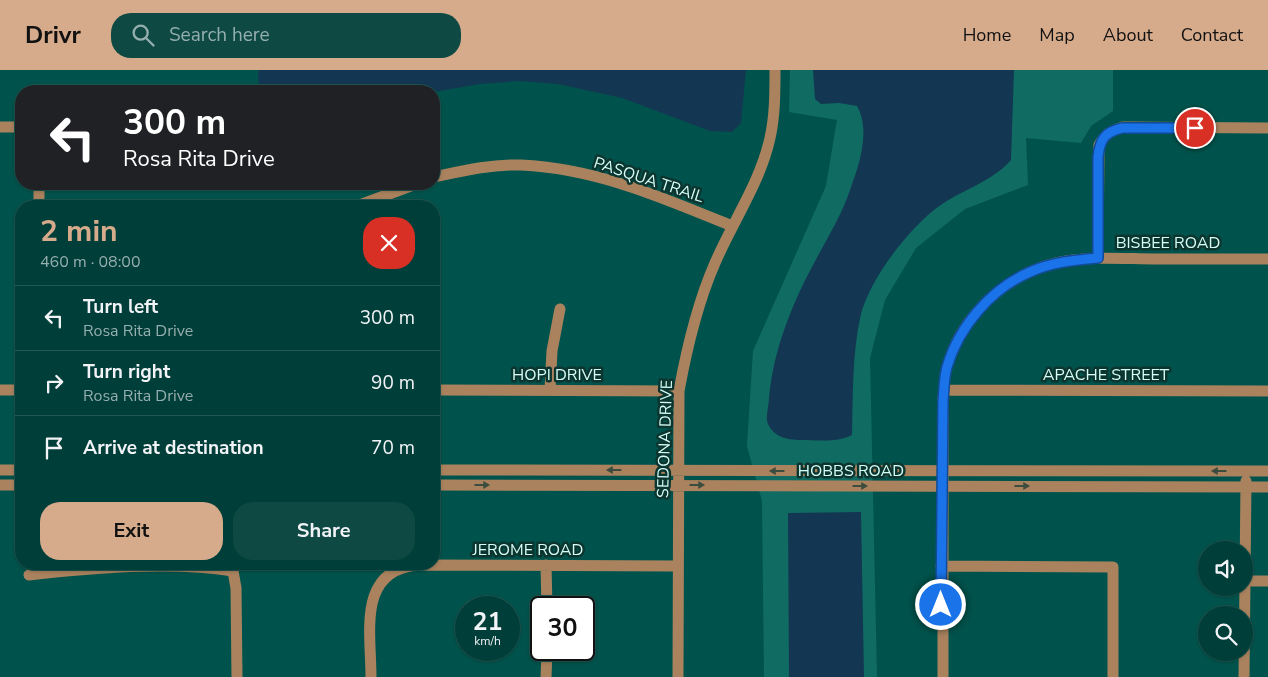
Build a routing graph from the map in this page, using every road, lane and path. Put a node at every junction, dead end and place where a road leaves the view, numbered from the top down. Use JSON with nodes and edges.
{"nodes":[{"id":1,"x":775,"y":70,"type":"edge"},
{"id":2,"x":0,"y":127,"type":"edge"},
{"id":3,"x":15,"y":127,"type":"edge"},
{"id":4,"x":1268,"y":128,"type":"edge"},
{"id":5,"x":440,"y":176,"type":"edge"},
{"id":6,"x":400,"y":190,"type":"edge"},
{"id":7,"x":373,"y":200,"type":"edge"},
{"id":8,"x":732,"y":226,"type":"junction"},
{"id":9,"x":1098,"y":258,"type":"junction"},
{"id":10,"x":1268,"y":259,"type":"edge"},
{"id":11,"x":560,"y":309,"type":"dead end"},
{"id":12,"x":0,"y":390,"type":"edge"},
{"id":13,"x":15,"y":390,"type":"edge"},
{"id":14,"x":440,"y":390,"type":"edge"},
{"id":15,"x":550,"y":390,"type":"junction"},
{"id":16,"x":944,"y":390,"type":"junction"},
{"id":17,"x":679,"y":391,"type":"junction"},
{"id":18,"x":1268,"y":391,"type":"edge"},
{"id":19,"x":2,"y":470,"type":"edge"},
{"id":20,"x":15,"y":470,"type":"edge"},
{"id":21,"x":440,"y":470,"type":"edge"},
{"id":22,"x":677,"y":470,"type":"junction"},
{"id":23,"x":942,"y":471,"type":"junction"},
{"id":24,"x":1246,"y":471,"type":"junction"},
{"id":25,"x":1268,"y":471,"type":"edge"},
{"id":26,"x":2,"y":485,"type":"edge"},
{"id":27,"x":15,"y":485,"type":"edge"},
{"id":28,"x":440,"y":485,"type":"edge"},
{"id":29,"x":678,"y":485,"type":"junction"},
{"id":30,"x":942,"y":486,"type":"junction"},
{"id":31,"x":1246,"y":487,"type":"junction"},
{"id":32,"x":1268,"y":487,"type":"edge"},
{"id":33,"x":1245,"y":541,"type":"edge"},
{"id":34,"x":440,"y":565,"type":"edge"},
{"id":35,"x":546,"y":565,"type":"junction"},
{"id":36,"x":678,"y":566,"type":"junction"},
{"id":37,"x":942,"y":566,"type":"junction"},
{"id":38,"x":73,"y":570,"type":"edge"},
{"id":39,"x":226,"y":570,"type":"edge"},
{"id":40,"x":393,"y":570,"type":"edge"},
{"id":41,"x":29,"y":575,"type":"dead end"},
{"id":42,"x":1253,"y":581,"type":"edge"},
{"id":43,"x":1268,"y":581,"type":"edge"},
{"id":44,"x":546,"y":596,"type":"edge"},
{"id":45,"x":1245,"y":596,"type":"edge"},
{"id":46,"x":546,"y":661,"type":"edge"},
{"id":47,"x":237,"y":677,"type":"edge"},
{"id":48,"x":371,"y":677,"type":"edge"},
{"id":49,"x":546,"y":677,"type":"edge"},
{"id":50,"x":678,"y":677,"type":"edge"},
{"id":51,"x":943,"y":677,"type":"edge"},
{"id":52,"x":1112,"y":677,"type":"edge"},
{"id":53,"x":1244,"y":677,"type":"edge"}],
"edges":[{"from":1,"to":8,"type":"street","name":"SEDONA DRIVE"},
{"from":2,"to":3,"type":"street"},
{"from":4,"to":9,"type":"street"},
{"from":5,"to":8,"type":"street","name":"PASQUA TRAIL"},
{"from":6,"to":7,"type":"street"},
{"from":8,"to":17,"type":"street","name":"SEDONA DRIVE"},
{"from":9,"to":10,"type":"street","name":"BISBEE ROAD"},
{"from":9,"to":16,"type":"street","name":"BISBEE ROAD"},
{"from":11,"to":15,"type":"street"},
{"from":12,"to":13,"type":"street"},
{"from":14,"to":15,"type":"street","name":"HOPI DRIVE"},
{"from":15,"to":17,"type":"street","name":"HOPI DRIVE"},
{"from":16,"to":18,"type":"street","name":"APACHE STREET"},
{"from":16,"to":23,"type":"street","name":"BISBEE ROAD"},
{"from":17,"to":22,"type":"street","name":"SEDONA DRIVE"},
{"from":19,"to":20,"type":"street"},
{"from":19,"to":26,"type":"street"},
{"from":22,"to":21,"type":"street","name":"HOBBS ROAD","one_way":true},
{"from":23,"to":22,"type":"street","name":"HOBBS ROAD","one_way":true},
{"from":22,"to":29,"type":"street","name":"SEDONA DRIVE"},
{"from":24,"to":23,"type":"street","name":"HOBBS ROAD","one_way":true},
{"from":23,"to":30,"type":"street","name":"BISBEE ROAD"},
{"from":24,"to":25,"type":"street","name":"HOBBS ROAD"},
{"from":24,"to":31,"type":"street"},
{"from":26,"to":27,"type":"street"},
{"from":28,"to":29,"type":"street","name":"HOBBS ROAD","one_way":true},
{"from":29,"to":30,"type":"street","name":"HOBBS ROAD","one_way":true},
{"from":29,"to":36,"type":"street","name":"SEDONA DRIVE"},
{"from":30,"to":31,"type":"street","name":"HOBBS ROAD","one_way":true},
{"from":30,"to":37,"type":"street","name":"BISBEE ROAD"},
{"from":31,"to":32,"type":"street","name":"HOBBS ROAD"},
{"from":31,"to":33,"type":"street"},
{"from":34,"to":35,"type":"street","name":"JEROME ROAD"},
{"from":35,"to":36,"type":"street","name":"JEROME ROAD"},
{"from":35,"to":44,"type":"street"},
{"from":36,"to":50,"type":"street","name":"SEDONA DRIVE"},
{"from":37,"to":51,"type":"street","name":"BISBEE ROAD"},
{"from":37,"to":52,"type":"street"},
{"from":38,"to":41,"type":"street"},
{"from":39,"to":47,"type":"street"},
{"from":40,"to":48,"type":"street","name":"JEROME ROAD"},
{"from":42,"to":43,"type":"street"},
{"from":45,"to":53,"type":"street"},
{"from":46,"to":49,"type":"street"}]}
